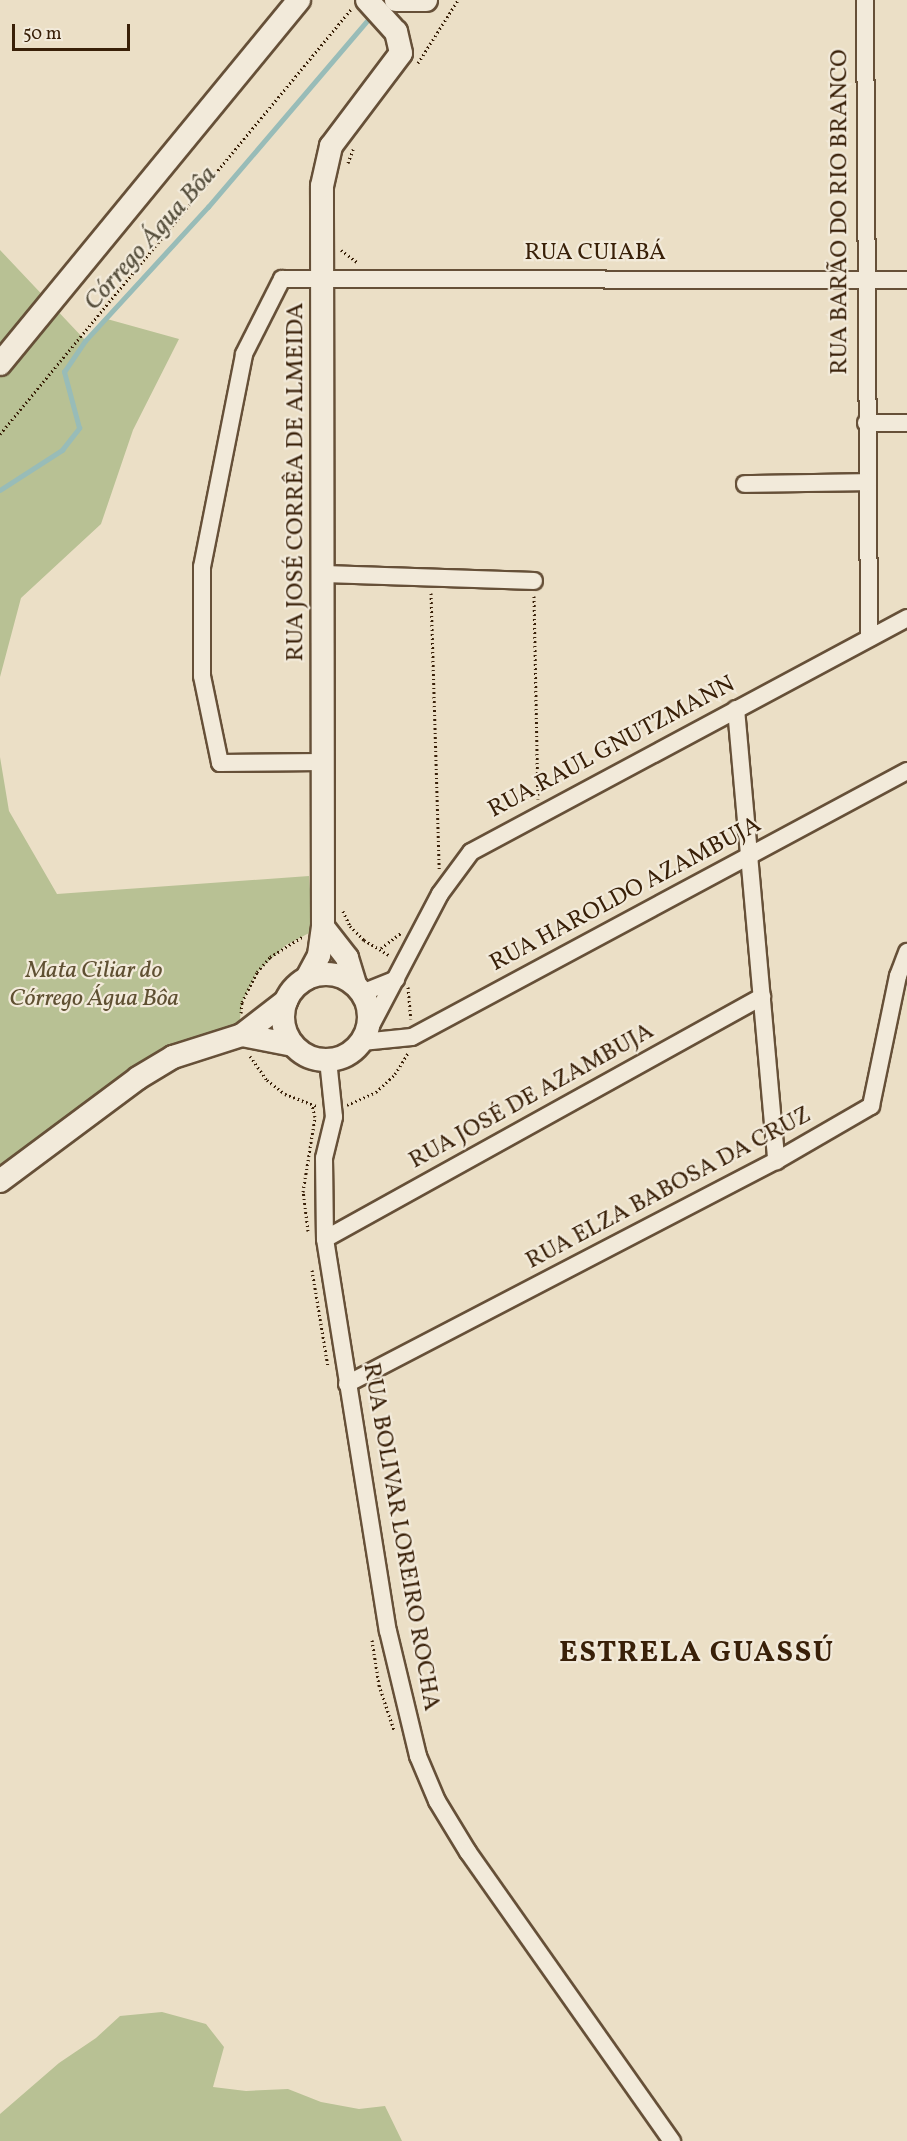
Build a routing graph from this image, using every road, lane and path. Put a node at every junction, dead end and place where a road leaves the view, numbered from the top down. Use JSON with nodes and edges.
{"nodes":[{"id":1,"x":299,"y":0,"type":"edge"},
{"id":2,"x":396,"y":0,"type":"edge"},
{"id":3,"x":426,"y":0,"type":"edge"},
{"id":4,"x":431,"y":0,"type":"edge"},
{"id":5,"x":458,"y":0,"type":"edge"},
{"id":6,"x":865,"y":0,"type":"edge"},
{"id":7,"x":361,"y":2,"type":"edge"},
{"id":8,"x":405,"y":64,"type":"junction"},
{"id":9,"x":359,"y":140,"type":"dead end"},
{"id":10,"x":345,"y":171,"type":"dead end"},
{"id":11,"x":337,"y":239,"type":"dead end"},
{"id":12,"x":380,"y":277,"type":"junction"},
{"id":13,"x":324,"y":278,"type":"junction"},
{"id":14,"x":864,"y":280,"type":"junction"},
{"id":15,"x":907,"y":280,"type":"edge"},
{"id":16,"x":0,"y":364,"type":"edge"},
{"id":17,"x":866,"y":423,"type":"junction"},
{"id":18,"x":907,"y":423,"type":"edge"},
{"id":19,"x":0,"y":434,"type":"edge"},
{"id":20,"x":867,"y":482,"type":"junction"},
{"id":21,"x":745,"y":484,"type":"dead end"},
{"id":22,"x":325,"y":574,"type":"junction"},
{"id":23,"x":431,"y":577,"type":"junction"},
{"id":24,"x":534,"y":580,"type":"joint"},
{"id":25,"x":907,"y":618,"type":"edge"},
{"id":26,"x":869,"y":638,"type":"junction"},
{"id":27,"x":736,"y":709,"type":"junction"},
{"id":28,"x":322,"y":762,"type":"junction"},
{"id":29,"x":907,"y":771,"type":"edge"},
{"id":30,"x":538,"y":816,"type":"junction"},
{"id":31,"x":746,"y":857,"type":"junction"},
{"id":32,"x":440,"y":894,"type":"junction"},
{"id":33,"x":343,"y":900,"type":"dead end"},
{"id":34,"x":323,"y":927,"type":"junction"},
{"id":35,"x":907,"y":952,"type":"edge"},
{"id":36,"x":399,"y":974,"type":"junction"},
{"id":37,"x":307,"y":978,"type":"junction"},
{"id":38,"x":358,"y":989,"type":"junction"},
{"id":39,"x":762,"y":997,"type":"junction"},
{"id":40,"x":286,"y":1001,"type":"junction"},
{"id":41,"x":240,"y":1035,"type":"junction"},
{"id":42,"x":364,"y":1038,"type":"junction"},
{"id":43,"x":293,"y":1045,"type":"junction"},
{"id":44,"x":328,"y":1060,"type":"junction"},
{"id":45,"x":776,"y":1161,"type":"junction"},
{"id":46,"x":0,"y":1181,"type":"edge"},
{"id":47,"x":317,"y":1239,"type":"junction"},
{"id":48,"x":311,"y":1262,"type":"dead end"},
{"id":49,"x":329,"y":1378,"type":"dead end"},
{"id":50,"x":347,"y":1384,"type":"junction"},
{"id":51,"x":371,"y":1629,"type":"dead end"},
{"id":52,"x":398,"y":1742,"type":"dead end"},
{"id":53,"x":672,"y":2141,"type":"edge"}],
"edges":[{"from":1,"to":16,"type":"street"},
{"from":2,"to":3,"type":"street"},
{"from":3,"to":4,"type":"street"},
{"from":5,"to":8,"type":"path"},
{"from":6,"to":14,"type":"street","name":"RUA BARÃO DO RIO BRANCO"},
{"from":7,"to":8,"type":"street"},
{"from":7,"to":19,"type":"path"},
{"from":8,"to":13,"type":"street","name":"RUA JOSÉ CORRÊA DE ALMEIDA"},
{"from":9,"to":10,"type":"path"},
{"from":11,"to":12,"type":"path"},
{"from":12,"to":13,"type":"street","name":"RUA CUIABÁ"},
{"from":12,"to":14,"type":"street","name":"RUA CUIABÁ"},
{"from":13,"to":22,"type":"street","name":"RUA JOSÉ CORRÊA DE ALMEIDA"},
{"from":13,"to":28,"type":"street","name":"RUA CUIABÁ"},
{"from":14,"to":15,"type":"street","name":"RUA CUIABÁ"},
{"from":14,"to":17,"type":"street","name":"RUA BARÃO DO RIO BRANCO"},
{"from":17,"to":18,"type":"street"},
{"from":17,"to":20,"type":"street","name":"RUA BARÃO DO RIO BRANCO"},
{"from":20,"to":21,"type":"street"},
{"from":20,"to":26,"type":"street","name":"RUA BARÃO DO RIO BRANCO"},
{"from":22,"to":23,"type":"street"},
{"from":22,"to":28,"type":"street","name":"RUA JOSÉ CORRÊA DE ALMEIDA"},
{"from":23,"to":24,"type":"street"},
{"from":23,"to":32,"type":"path"},
{"from":24,"to":30,"type":"path"},
{"from":25,"to":26,"type":"street","name":"RUA RAUL GNUTZMANN"},
{"from":26,"to":27,"type":"street","name":"RUA RAUL GNUTZMANN"},
{"from":27,"to":30,"type":"street","name":"RUA RAUL GNUTZMANN"},
{"from":27,"to":31,"type":"street"},
{"from":28,"to":34,"type":"street","name":"RUA JOSÉ CORRÊA DE ALMEIDA"},
{"from":29,"to":31,"type":"street","name":"RUA HAROLDO AZAMBUJA"},
{"from":30,"to":32,"type":"street","name":"RUA RAUL GNUTZMANN"},
{"from":31,"to":39,"type":"street"},
{"from":31,"to":42,"type":"street","name":"RUA HAROLDO AZAMBUJA"},
{"from":32,"to":36,"type":"street","name":"RUA RAUL GNUTZMANN"},
{"from":33,"to":36,"type":"path"},
{"from":34,"to":37,"type":"street","name":"RUA JOSÉ CORRÊA DE ALMEIDA"},
{"from":34,"to":38,"type":"street"},
{"from":35,"to":45,"type":"street","name":"RUA ELZA BABOSA DA CRUZ"},
{"from":36,"to":38,"type":"street"},
{"from":36,"to":42,"type":"street","name":"RUA RAUL GNUTZMANN"},
{"from":37,"to":38,"type":"street"},
{"from":37,"to":40,"type":"street"},
{"from":38,"to":42,"type":"street"},
{"from":39,"to":45,"type":"street"},
{"from":39,"to":47,"type":"street","name":"RUA JOSÉ DE AZAMBUJA"},
{"from":40,"to":41,"type":"street"},
{"from":40,"to":43,"type":"street"},
{"from":41,"to":43,"type":"street"},
{"from":41,"to":46,"type":"street"},
{"from":41,"to":47,"type":"path"},
{"from":42,"to":44,"type":"street"},
{"from":43,"to":44,"type":"street"},
{"from":44,"to":47,"type":"street","name":"RUA BOLIVAR LOREIRO ROCHA"},
{"from":45,"to":50,"type":"street","name":"RUA ELZA BABOSA DA CRUZ"},
{"from":47,"to":50,"type":"street","name":"RUA BOLIVAR LOREIRO ROCHA"},
{"from":48,"to":49,"type":"path"},
{"from":50,"to":53,"type":"street","name":"RUA BOLIVAR LOREIRO ROCHA"},
{"from":51,"to":52,"type":"path"}]}
